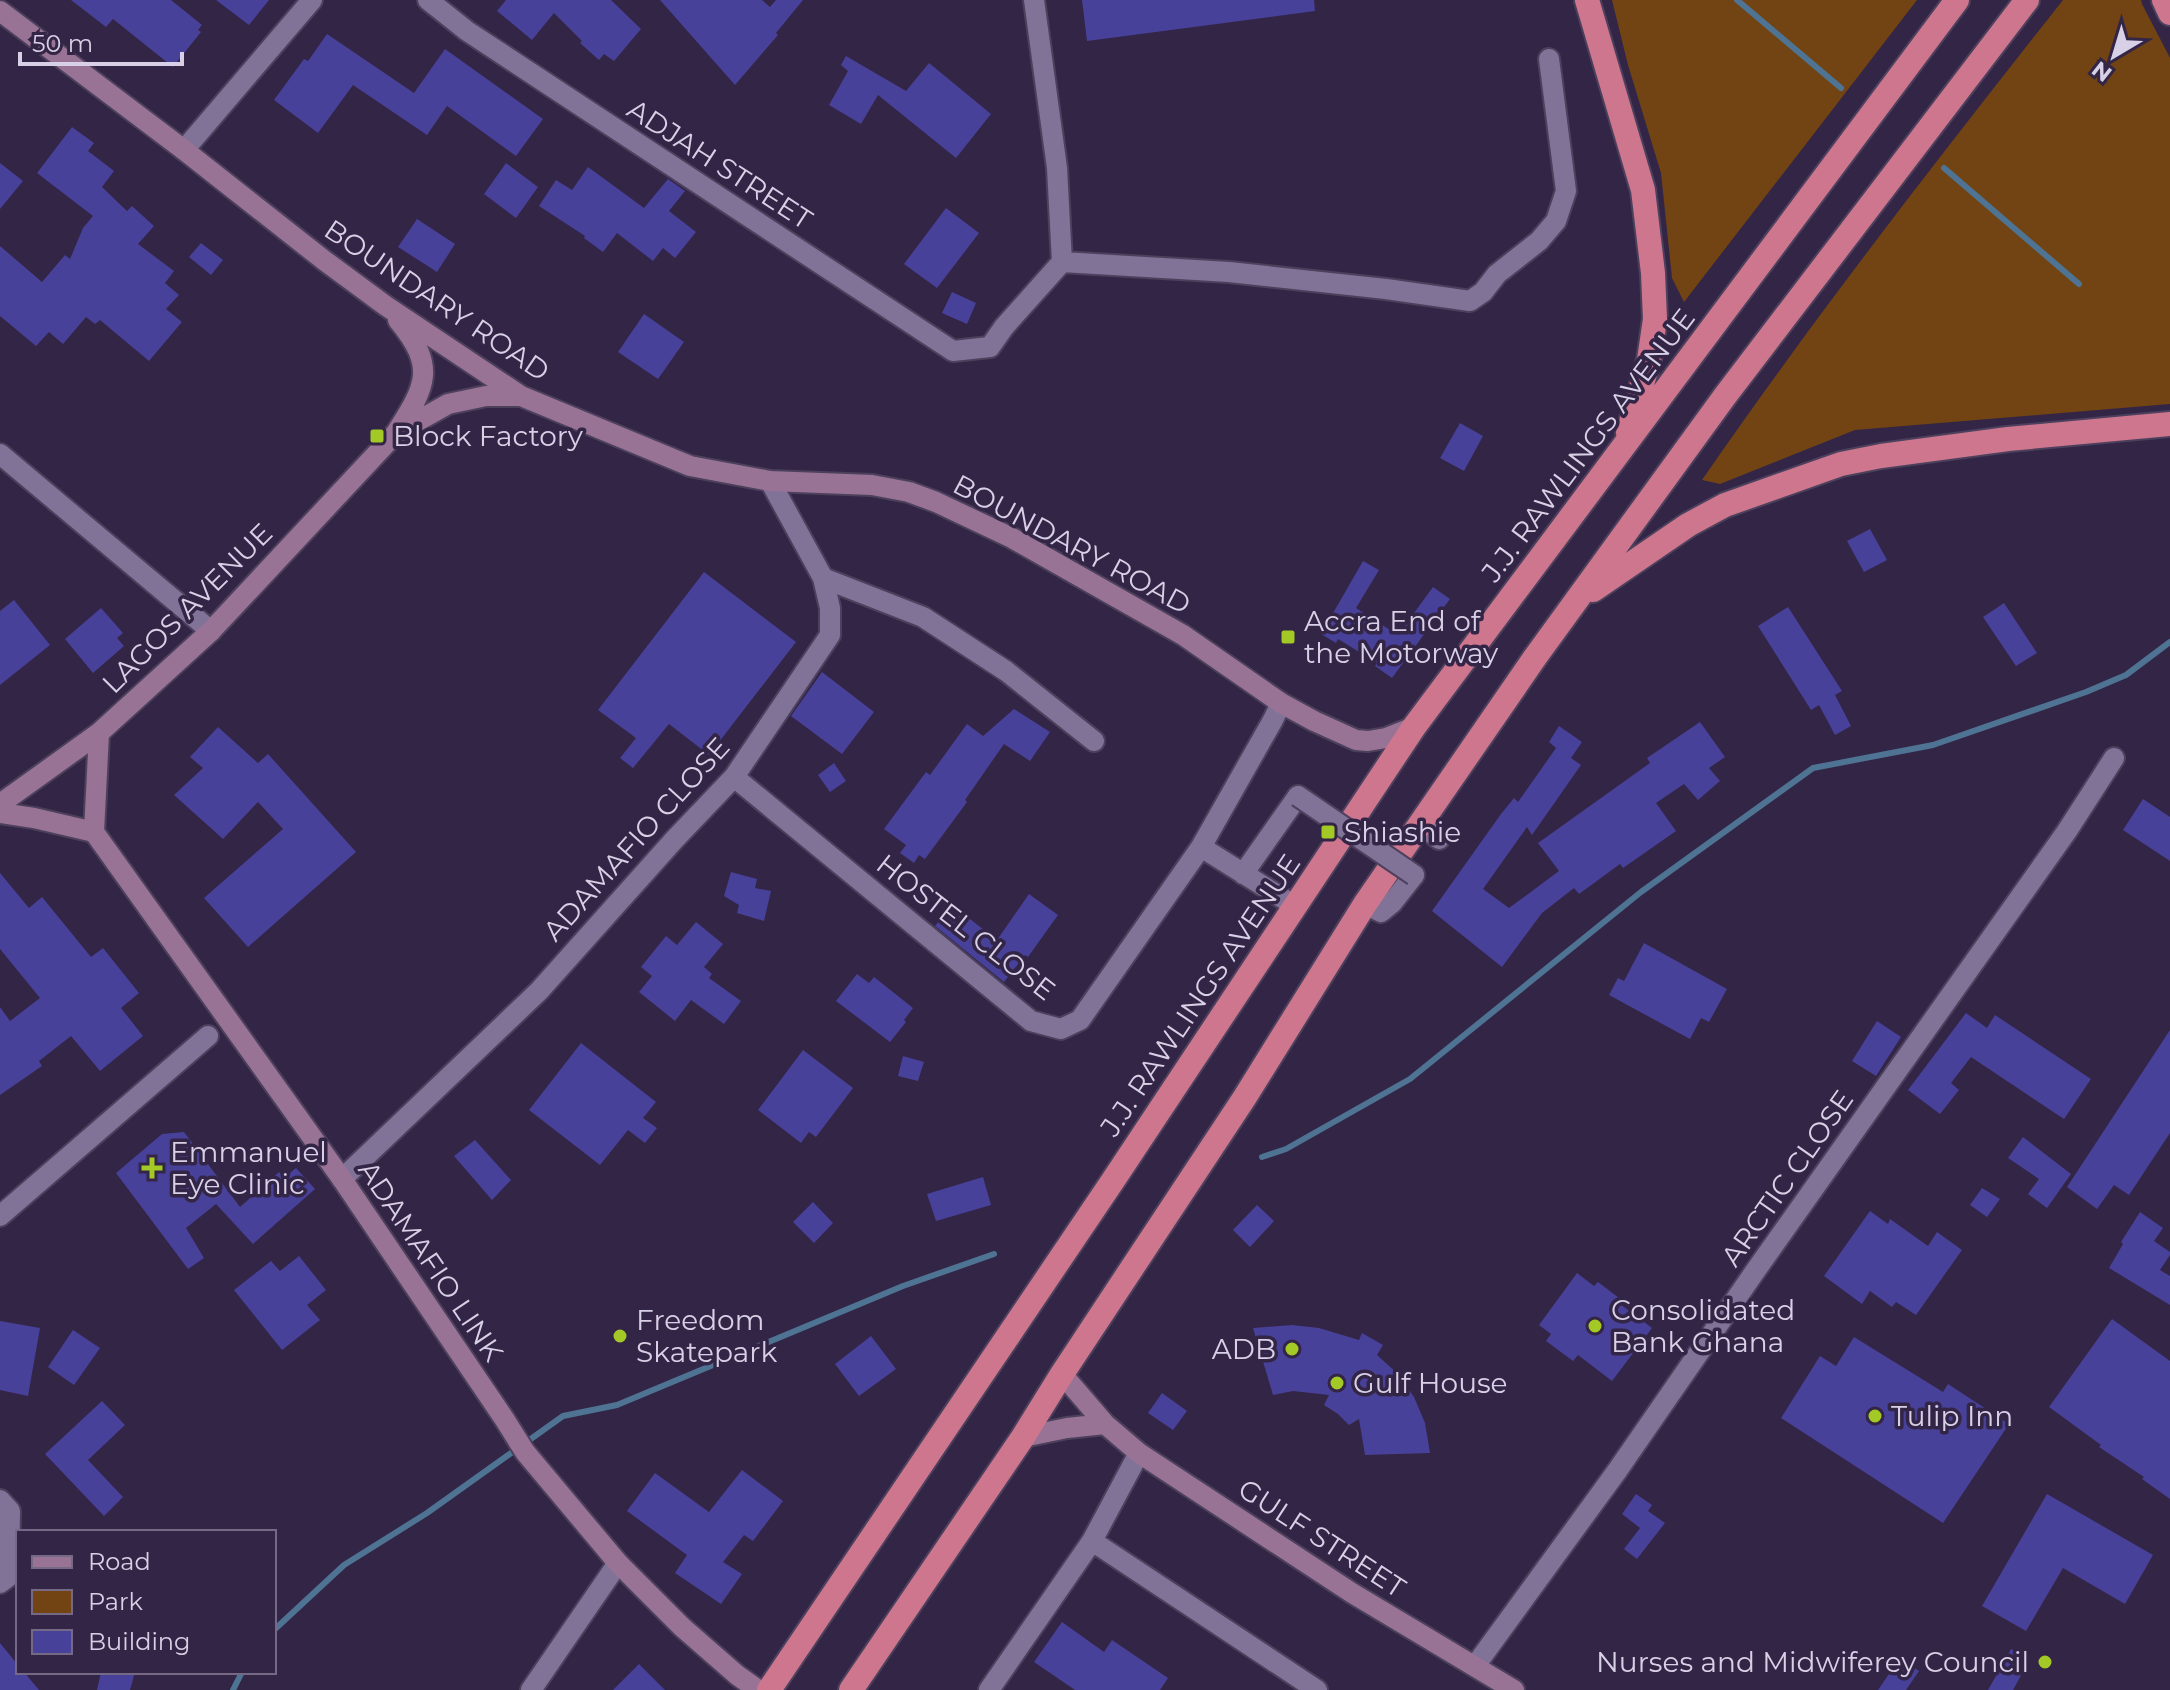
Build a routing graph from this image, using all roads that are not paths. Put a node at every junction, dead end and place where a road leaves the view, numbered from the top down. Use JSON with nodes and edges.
{"nodes":[{"id":1,"x":312,"y":0,"type":"edge"},
{"id":2,"x":428,"y":0,"type":"edge"},
{"id":3,"x":1034,"y":0,"type":"edge"},
{"id":4,"x":1587,"y":0,"type":"edge"},
{"id":5,"x":1957,"y":0,"type":"edge"},
{"id":6,"x":2027,"y":0,"type":"edge"},
{"id":7,"x":2164,"y":0,"type":"edge"},
{"id":8,"x":0,"y":11,"type":"edge"},
{"id":9,"x":2170,"y":13,"type":"edge"},
{"id":10,"x":1549,"y":59,"type":"dead end"},
{"id":11,"x":184,"y":150,"type":"junction"},
{"id":12,"x":1062,"y":262,"type":"junction"},
{"id":13,"x":386,"y":306,"type":"junction"},
{"id":14,"x":521,"y":396,"type":"junction"},
{"id":15,"x":2170,"y":424,"type":"edge"},
{"id":16,"x":396,"y":433,"type":"junction"},
{"id":17,"x":1624,"y":447,"type":"junction"},
{"id":18,"x":0,"y":454,"type":"edge"},
{"id":19,"x":770,"y":481,"type":"junction"},
{"id":20,"x":823,"y":578,"type":"junction"},
{"id":21,"x":1578,"y":600,"type":"junction"},
{"id":22,"x":211,"y":631,"type":"junction"},
{"id":23,"x":1281,"y":703,"type":"junction"},
{"id":24,"x":1414,"y":727,"type":"junction"},
{"id":25,"x":99,"y":733,"type":"junction"},
{"id":26,"x":1094,"y":741,"type":"dead end"},
{"id":27,"x":2114,"y":758,"type":"dead end"},
{"id":28,"x":734,"y":777,"type":"junction"},
{"id":29,"x":0,"y":804,"type":"edge"},
{"id":30,"x":0,"y":813,"type":"edge"},
{"id":31,"x":94,"y":832,"type":"junction"},
{"id":32,"x":1201,"y":847,"type":"junction"},
{"id":33,"x":1243,"y":874,"type":"junction"},
{"id":34,"x":1365,"y":904,"type":"junction"},
{"id":35,"x":1295,"y":906,"type":"junction"},
{"id":36,"x":208,"y":1036,"type":"dead end"},
{"id":37,"x":342,"y":1179,"type":"junction"},
{"id":38,"x":0,"y":1216,"type":"edge"},
{"id":39,"x":1062,"y":1374,"type":"junction"},
{"id":40,"x":1105,"y":1424,"type":"junction"},
{"id":41,"x":1023,"y":1437,"type":"junction"},
{"id":42,"x":1139,"y":1453,"type":"junction"},
{"id":43,"x":0,"y":1500,"type":"edge"},
{"id":44,"x":1092,"y":1541,"type":"junction"},
{"id":45,"x":618,"y":1563,"type":"junction"},
{"id":46,"x":0,"y":1583,"type":"edge"},
{"id":47,"x":1475,"y":1666,"type":"junction"},
{"id":48,"x":531,"y":1690,"type":"edge"},
{"id":49,"x":758,"y":1690,"type":"edge"},
{"id":50,"x":769,"y":1690,"type":"edge"},
{"id":51,"x":851,"y":1690,"type":"edge"},
{"id":52,"x":989,"y":1690,"type":"edge"},
{"id":53,"x":1317,"y":1690,"type":"edge"},
{"id":54,"x":1514,"y":1690,"type":"edge"}],
"edges":[{"from":1,"to":11,"type":"street"},
{"from":2,"to":12,"type":"street","name":"ADJAH STREET"},
{"from":3,"to":12,"type":"street"},
{"from":4,"to":17,"type":"highway"},
{"from":5,"to":17,"type":"highway","name":"J.J. RAWLINGS AVENUE"},
{"from":6,"to":21,"type":"highway"},
{"from":7,"to":9,"type":"highway"},
{"from":8,"to":11,"type":"street","name":"BOUNDARY ROAD"},
{"from":10,"to":12,"type":"street"},
{"from":11,"to":13,"type":"street","name":"BOUNDARY ROAD"},
{"from":13,"to":14,"type":"street","name":"BOUNDARY ROAD"},
{"from":13,"to":16,"type":"street","name":"LAGOS AVENUE"},
{"from":14,"to":16,"type":"street","name":"LAGOS AVENUE"},
{"from":14,"to":19,"type":"street","name":"BOUNDARY ROAD"},
{"from":15,"to":21,"type":"highway"},
{"from":16,"to":22,"type":"street","name":"LAGOS AVENUE"},
{"from":17,"to":24,"type":"highway","name":"J.J. RAWLINGS AVENUE"},
{"from":18,"to":22,"type":"street"},
{"from":19,"to":20,"type":"street","name":"ADAMAFIO CLOSE"},
{"from":19,"to":23,"type":"street","name":"BOUNDARY ROAD"},
{"from":20,"to":26,"type":"street"},
{"from":20,"to":28,"type":"street","name":"ADAMAFIO CLOSE"},
{"from":21,"to":34,"type":"highway"},
{"from":22,"to":25,"type":"street","name":"LAGOS AVENUE"},
{"from":23,"to":24,"type":"street","name":"BOUNDARY ROAD"},
{"from":23,"to":32,"type":"street","name":"HOSTEL CLOSE"},
{"from":24,"to":35,"type":"highway","name":"J.J. RAWLINGS AVENUE"},
{"from":25,"to":29,"type":"street","name":"LAGOS AVENUE"},
{"from":25,"to":31,"type":"street"},
{"from":27,"to":47,"type":"street","name":"ARCTIC CLOSE"},
{"from":28,"to":32,"type":"street","name":"HOSTEL CLOSE"},
{"from":28,"to":37,"type":"street","name":"ADAMAFIO CLOSE"},
{"from":30,"to":31,"type":"street"},
{"from":31,"to":37,"type":"street","name":"ADAMAFIO LINK"},
{"from":32,"to":33,"type":"street"},
{"from":33,"to":34,"type":"street","bridge":true},
{"from":33,"to":35,"type":"street"},
{"from":34,"to":39,"type":"highway"},
{"from":35,"to":50,"type":"highway","name":"J.J. RAWLINGS AVENUE"},
{"from":36,"to":38,"type":"street"},
{"from":37,"to":45,"type":"street","name":"ADAMAFIO LINK"},
{"from":39,"to":40,"type":"street","name":"GULF STREET"},
{"from":39,"to":41,"type":"highway"},
{"from":40,"to":41,"type":"street"},
{"from":40,"to":42,"type":"street","name":"GULF STREET"},
{"from":41,"to":51,"type":"highway"},
{"from":42,"to":44,"type":"street"},
{"from":42,"to":47,"type":"street","name":"GULF STREET"},
{"from":43,"to":46,"type":"street"},
{"from":44,"to":52,"type":"street"},
{"from":44,"to":53,"type":"street"},
{"from":45,"to":48,"type":"street"},
{"from":45,"to":49,"type":"street","name":"ADAMAFIO LINK"},
{"from":47,"to":54,"type":"street","name":"GULF STREET"}]}
